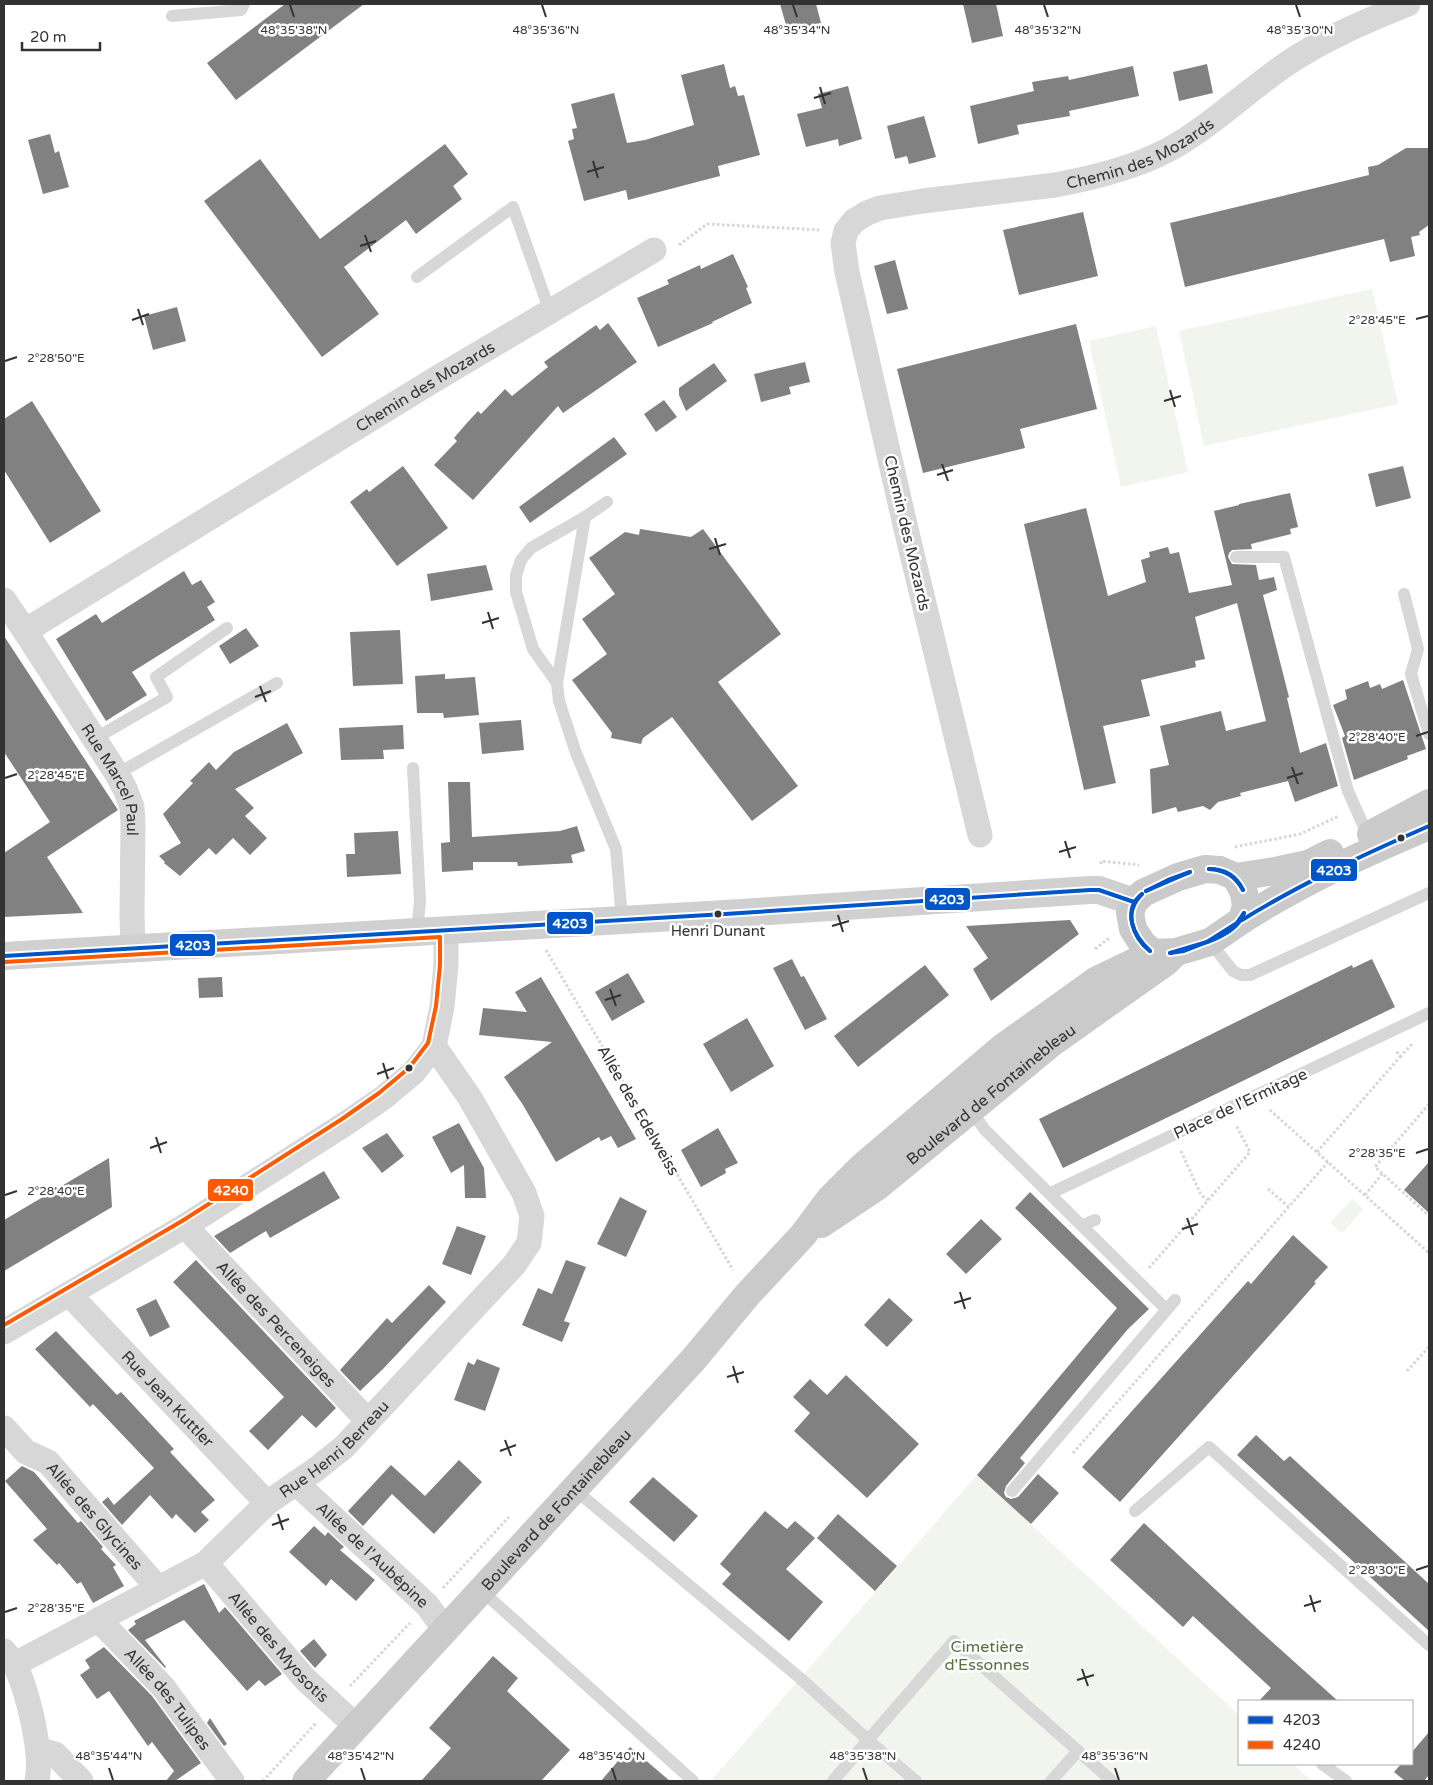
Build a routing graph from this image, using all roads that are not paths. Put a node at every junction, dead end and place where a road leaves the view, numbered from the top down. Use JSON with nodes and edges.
{"nodes":[{"id":1,"x":244,"y":4,"type":"edge"},
{"id":2,"x":1408,"y":4,"type":"edge"},
{"id":3,"x":172,"y":16,"type":"dead end"},
{"id":4,"x":654,"y":250,"type":"road end"},
{"id":5,"x":417,"y":277,"type":"dead end"},
{"id":6,"x":550,"y":312,"type":"junction"},
{"id":7,"x":608,"y":502,"type":"dead end"},
{"id":8,"x":585,"y":517,"type":"junction"},
{"id":9,"x":1236,"y":557,"type":"dead end"},
{"id":10,"x":1404,"y":594,"type":"dead end"},
{"id":11,"x":4,"y":600,"type":"edge"},
{"id":12,"x":227,"y":628,"type":"dead end"},
{"id":13,"x":25,"y":631,"type":"junction"},
{"id":14,"x":277,"y":683,"type":"dead end"},
{"id":15,"x":557,"y":683,"type":"junction"},
{"id":16,"x":1429,"y":734,"type":"edge"},
{"id":17,"x":94,"y":739,"type":"junction"},
{"id":18,"x":413,"y":768,"type":"dead end"},
{"id":19,"x":116,"y":774,"type":"junction"},
{"id":20,"x":1429,"y":803,"type":"edge"},
{"id":21,"x":1429,"y":826,"type":"edge"},
{"id":22,"x":980,"y":835,"type":"dead end"},
{"id":23,"x":1368,"y":836,"type":"junction"},
{"id":24,"x":1236,"y":878,"type":"junction"},
{"id":25,"x":1429,"y":893,"type":"edge"},
{"id":26,"x":1134,"y":902,"type":"junction"},
{"id":27,"x":622,"y":919,"type":"junction"},
{"id":28,"x":1242,"y":920,"type":"junction"},
{"id":29,"x":446,"y":930,"type":"junction"},
{"id":30,"x":417,"y":932,"type":"junction"},
{"id":31,"x":1210,"y":942,"type":"junction"},
{"id":32,"x":133,"y":948,"type":"junction"},
{"id":33,"x":1165,"y":953,"type":"junction"},
{"id":34,"x":4,"y":956,"type":"edge"},
{"id":35,"x":1429,"y":1013,"type":"edge"},
{"id":36,"x":434,"y":1046,"type":"junction"},
{"id":37,"x":1002,"y":1048,"type":"junction"},
{"id":38,"x":970,"y":1109,"type":"junction"},
{"id":39,"x":1051,"y":1193,"type":"junction"},
{"id":40,"x":185,"y":1226,"type":"junction"},
{"id":41,"x":803,"y":1235,"type":"junction"},
{"id":42,"x":69,"y":1294,"type":"junction"},
{"id":43,"x":4,"y":1332,"type":"edge"},
{"id":44,"x":368,"y":1421,"type":"junction"},
{"id":45,"x":4,"y":1428,"type":"edge"},
{"id":46,"x":296,"y":1482,"type":"junction"},
{"id":47,"x":574,"y":1489,"type":"junction"},
{"id":48,"x":1012,"y":1491,"type":"dead end"},
{"id":49,"x":266,"y":1504,"type":"junction"},
{"id":50,"x":1136,"y":1511,"type":"dead end"},
{"id":51,"x":206,"y":1564,"type":"junction"},
{"id":52,"x":158,"y":1588,"type":"junction"},
{"id":53,"x":482,"y":1591,"type":"junction"},
{"id":54,"x":99,"y":1620,"type":"junction"},
{"id":55,"x":446,"y":1631,"type":"junction"},
{"id":56,"x":1429,"y":1645,"type":"edge"},
{"id":57,"x":9,"y":1658,"type":"edge"},
{"id":58,"x":357,"y":1727,"type":"junction"},
{"id":59,"x":868,"y":1740,"type":"junction"},
{"id":60,"x":38,"y":1750,"type":"junction"},
{"id":61,"x":1078,"y":1751,"type":"junction"},
{"id":62,"x":1323,"y":1765,"type":"edge"},
{"id":63,"x":316,"y":1778,"type":"edge"},
{"id":64,"x":37,"y":1781,"type":"edge"},
{"id":65,"x":82,"y":1781,"type":"edge"},
{"id":66,"x":232,"y":1781,"type":"edge"},
{"id":67,"x":693,"y":1781,"type":"edge"},
{"id":68,"x":833,"y":1781,"type":"edge"},
{"id":69,"x":916,"y":1781,"type":"edge"},
{"id":70,"x":1051,"y":1781,"type":"edge"},
{"id":71,"x":1112,"y":1781,"type":"edge"},
{"id":72,"x":1346,"y":1781,"type":"edge"}],
"edges":[{"from":1,"to":3,"type":"lane"},
{"from":2,"to":22,"type":"street","name":"Chemin des Mozards"},
{"from":4,"to":6,"type":"street","name":"Chemin des Mozards"},
{"from":5,"to":6,"type":"lane"},
{"from":6,"to":13,"type":"street","name":"Chemin des Mozards"},
{"from":7,"to":8,"type":"lane"},
{"from":8,"to":15,"type":"lane"},
{"from":8,"to":15,"type":"lane"},
{"from":9,"to":23,"type":"lane"},
{"from":10,"to":16,"type":"lane"},
{"from":11,"to":13,"type":"street","name":"Rue Marcel Paul"},
{"from":12,"to":17,"type":"lane"},
{"from":13,"to":17,"type":"street","name":"Rue Marcel Paul"},
{"from":14,"to":19,"type":"lane"},
{"from":15,"to":27,"type":"lane"},
{"from":17,"to":19,"type":"street","name":"Rue Marcel Paul"},
{"from":18,"to":30,"type":"lane"},
{"from":19,"to":32,"type":"street","name":"Rue Marcel Paul"},
{"from":20,"to":23,"type":"main road"},
{"from":21,"to":28,"type":"main road"},
{"from":23,"to":24,"type":"main road"},
{"from":24,"to":26,"type":"main road"},
{"from":24,"to":28,"type":"main road"},
{"from":25,"to":31,"type":"lane"},
{"from":26,"to":27,"type":"main road"},
{"from":26,"to":33,"type":"main road"},
{"from":27,"to":29,"type":"main road"},
{"from":28,"to":31,"type":"main road"},
{"from":29,"to":30,"type":"main road"},
{"from":29,"to":36,"type":"street"},
{"from":30,"to":32,"type":"main road"},
{"from":31,"to":33,"type":"main road"},
{"from":32,"to":34,"type":"main road"},
{"from":33,"to":37,"type":"main road","name":"Boulevard de Fontainebleau"},
{"from":33,"to":38,"type":"main road","name":"Boulevard de Fontainebleau"},
{"from":35,"to":39,"type":"lane","name":"Place de l'Ermitage"},
{"from":36,"to":40,"type":"street"},
{"from":36,"to":44,"type":"street","name":"Rue Henri Berreau"},
{"from":37,"to":38,"type":"lane"},
{"from":37,"to":41,"type":"main road","name":"Boulevard de Fontainebleau"},
{"from":38,"to":39,"type":"lane"},
{"from":38,"to":41,"type":"main road","name":"Boulevard de Fontainebleau"},
{"from":39,"to":48,"type":"lane"},
{"from":40,"to":42,"type":"street"},
{"from":40,"to":44,"type":"street","name":"Allée des Perceneiges"},
{"from":41,"to":47,"type":"main road","name":"Boulevard de Fontainebleau"},
{"from":42,"to":43,"type":"street"},
{"from":42,"to":49,"type":"street","name":"Rue Jean Kuttler"},
{"from":44,"to":46,"type":"street","name":"Rue Henri Berreau"},
{"from":45,"to":52,"type":"street","name":"Allée des Glycines"},
{"from":46,"to":49,"type":"street","name":"Rue Henri Berreau"},
{"from":46,"to":55,"type":"street","name":"Allée de l'Aubépine"},
{"from":47,"to":53,"type":"main road","name":"Boulevard de Fontainebleau"},
{"from":47,"to":59,"type":"lane"},
{"from":49,"to":51,"type":"street","name":"Rue Henri Berreau"},
{"from":50,"to":56,"type":"lane"},
{"from":51,"to":52,"type":"street","name":"Rue Henri Berreau"},
{"from":51,"to":58,"type":"street","name":"Allée des Myosotis"},
{"from":52,"to":54,"type":"street","name":"Rue Henri Berreau"},
{"from":53,"to":55,"type":"main road","name":"Boulevard de Fontainebleau"},
{"from":53,"to":67,"type":"lane"},
{"from":54,"to":57,"type":"street","name":"Rue Henri Berreau"},
{"from":54,"to":66,"type":"street","name":"Allée des Tulipes"},
{"from":55,"to":58,"type":"main road","name":"Boulevard de Fontainebleau"},
{"from":57,"to":60,"type":"street","name":"Rue Henri Berreau"},
{"from":58,"to":63,"type":"main road","name":"Boulevard de Fontainebleau"},
{"from":59,"to":61,"type":"lane"},
{"from":59,"to":68,"type":"lane"},
{"from":59,"to":69,"type":"lane"},
{"from":60,"to":64,"type":"street","name":"Rue Henri Berreau"},
{"from":60,"to":65,"type":"street"},
{"from":61,"to":70,"type":"lane"},
{"from":61,"to":71,"type":"lane"},
{"from":62,"to":72,"type":"lane"}]}
